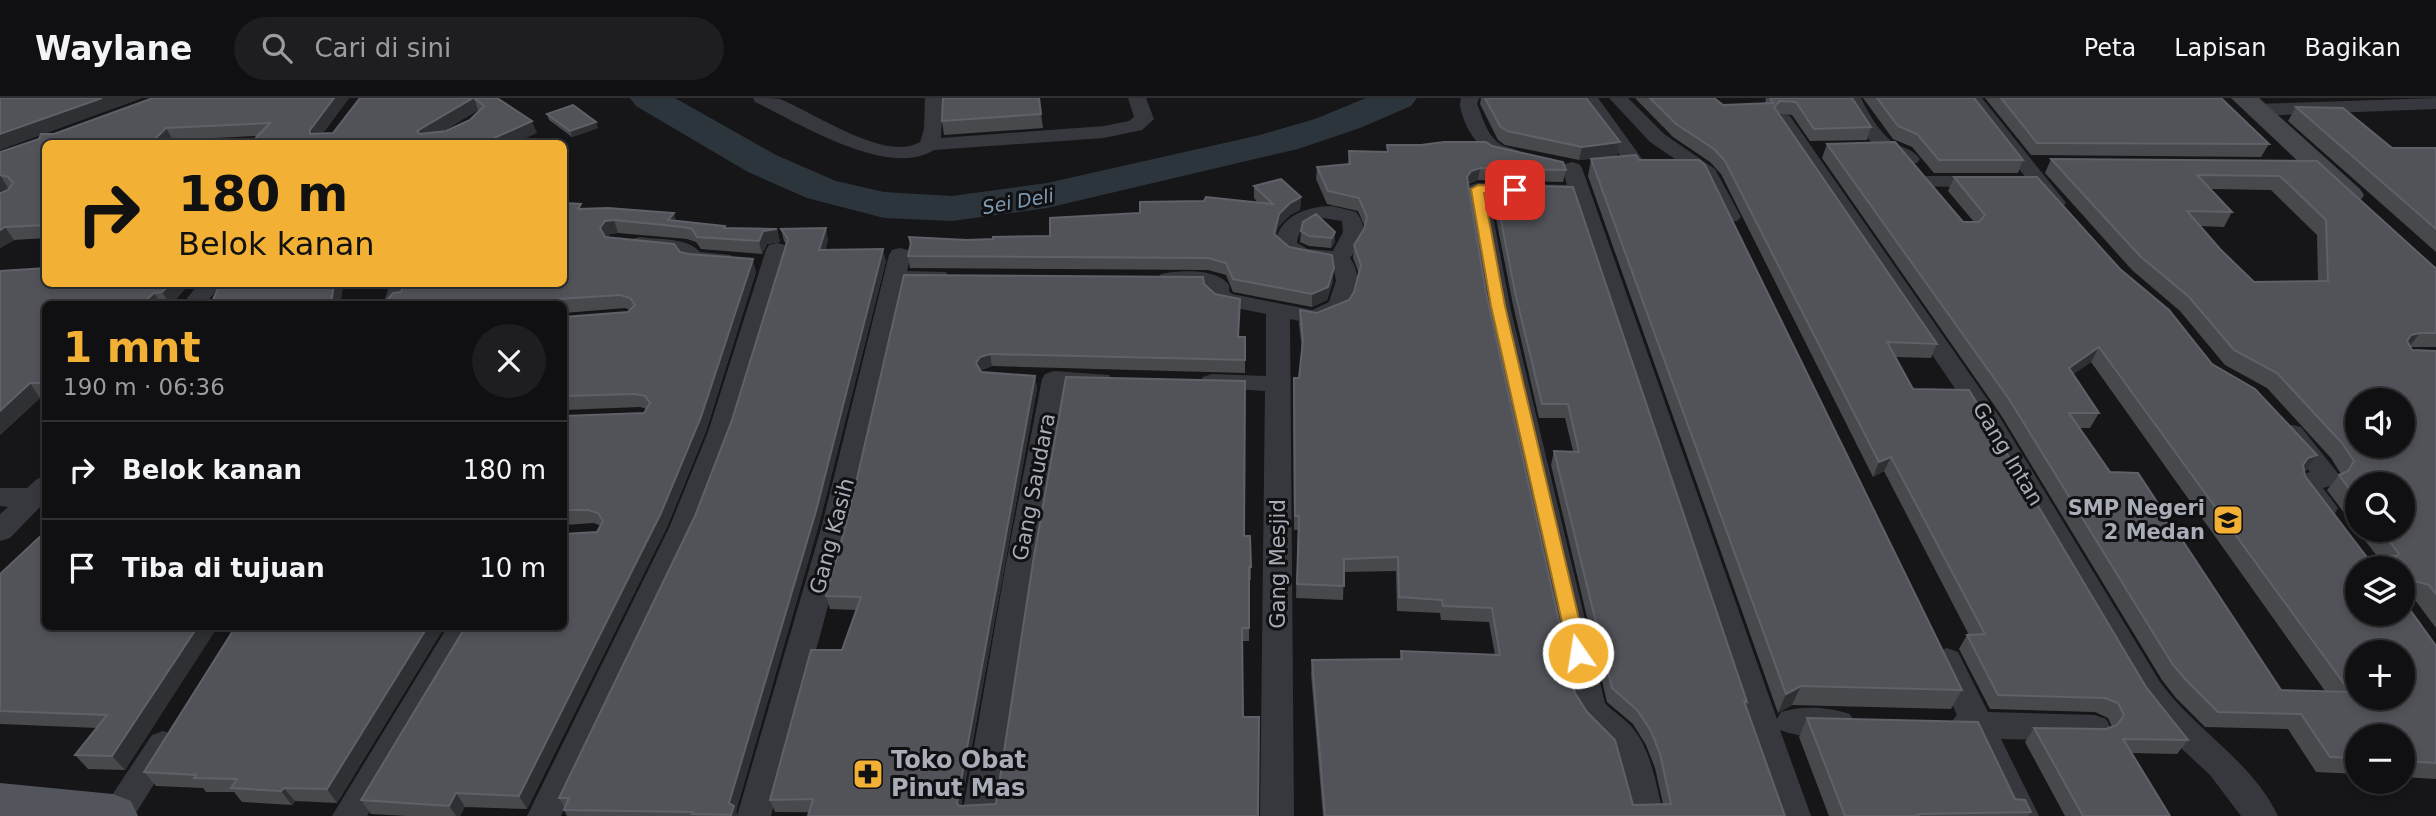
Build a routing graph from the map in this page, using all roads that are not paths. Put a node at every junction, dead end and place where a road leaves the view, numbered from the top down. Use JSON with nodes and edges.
{"nodes":[{"id":1,"x":762,"y":98,"type":"edge"},
{"id":2,"x":934,"y":98,"type":"edge"},
{"id":3,"x":1137,"y":98,"type":"edge"},
{"id":4,"x":1470,"y":98,"type":"edge"},
{"id":5,"x":1589,"y":98,"type":"edge"},
{"id":6,"x":1618,"y":98,"type":"edge"},
{"id":7,"x":1853,"y":98,"type":"edge"},
{"id":8,"x":1972,"y":98,"type":"edge"},
{"id":9,"x":2436,"y":103,"type":"edge"},
{"id":10,"x":2250,"y":104,"type":"edge"},
{"id":11,"x":2414,"y":104,"type":"junction"},
{"id":12,"x":1783,"y":120,"type":"edge"},
{"id":13,"x":2436,"y":122,"type":"edge"},
{"id":14,"x":929,"y":145,"type":"junction"},
{"id":15,"x":1886,"y":147,"type":"junction"},
{"id":16,"x":1864,"y":148,"type":"edge"},
{"id":17,"x":1635,"y":163,"type":"junction"},
{"id":18,"x":1696,"y":164,"type":"junction"},
{"id":19,"x":1614,"y":165,"type":"edge"},
{"id":20,"x":1593,"y":166,"type":"edge"},
{"id":21,"x":2044,"y":173,"type":"junction"},
{"id":22,"x":1575,"y":179,"type":"junction"},
{"id":23,"x":1928,"y":182,"type":"junction"},
{"id":24,"x":1943,"y":201,"type":"edge"},
{"id":25,"x":2367,"y":211,"type":"edge"},
{"id":26,"x":2068,"y":218,"type":"edge"},
{"id":27,"x":618,"y":242,"type":"edge"},
{"id":28,"x":1741,"y":242,"type":"edge"},
{"id":29,"x":1339,"y":258,"type":"dead end"},
{"id":30,"x":960,"y":277,"type":"edge"},
{"id":31,"x":1142,"y":279,"type":"edge"},
{"id":32,"x":208,"y":287,"type":"edge"},
{"id":33,"x":197,"y":301,"type":"edge"},
{"id":34,"x":1278,"y":312,"type":"junction"},
{"id":35,"x":1126,"y":381,"type":"edge"},
{"id":36,"x":1181,"y":382,"type":"edge"},
{"id":37,"x":1278,"y":384,"type":"junction"},
{"id":38,"x":2274,"y":413,"type":"edge"},
{"id":39,"x":42,"y":493,"type":"edge"},
{"id":40,"x":0,"y":498,"type":"edge"},
{"id":41,"x":2340,"y":529,"type":"edge"},
{"id":42,"x":0,"y":531,"type":"edge"},
{"id":43,"x":462,"y":630,"type":"edge"},
{"id":44,"x":1936,"y":639,"type":"edge"},
{"id":45,"x":182,"y":714,"type":"edge"},
{"id":46,"x":1792,"y":722,"type":"dead end"},
{"id":47,"x":1872,"y":723,"type":"edge"},
{"id":48,"x":1939,"y":725,"type":"edge"},
{"id":49,"x":1979,"y":726,"type":"junction"},
{"id":50,"x":2095,"y":728,"type":"edge"},
{"id":51,"x":0,"y":804,"type":"edge"},
{"id":52,"x":114,"y":816,"type":"edge"},
{"id":53,"x":349,"y":816,"type":"edge"},
{"id":54,"x":544,"y":816,"type":"edge"},
{"id":55,"x":754,"y":816,"type":"edge"},
{"id":56,"x":979,"y":816,"type":"edge"},
{"id":57,"x":1277,"y":816,"type":"edge"},
{"id":58,"x":1647,"y":816,"type":"edge"},
{"id":59,"x":1794,"y":816,"type":"edge"},
{"id":60,"x":2021,"y":816,"type":"edge"},
{"id":61,"x":2261,"y":816,"type":"edge"}],
"edges":[{"from":1,"to":14,"type":"street"},
{"from":2,"to":14,"type":"street"},
{"from":3,"to":14,"type":"street"},
{"from":4,"to":22,"type":"street"},
{"from":5,"to":17,"type":"street"},
{"from":6,"to":18,"type":"street"},
{"from":7,"to":15,"type":"street"},
{"from":8,"to":21,"type":"street"},
{"from":9,"to":11,"type":"street"},
{"from":10,"to":11,"type":"street"},
{"from":10,"to":25,"type":"main road"},
{"from":11,"to":13,"type":"street"},
{"from":12,"to":61,"type":"street","name":"Gang Intan"},
{"from":15,"to":16,"type":"street"},
{"from":15,"to":23,"type":"street"},
{"from":17,"to":18,"type":"street"},
{"from":17,"to":19,"type":"street"},
{"from":18,"to":28,"type":"street"},
{"from":20,"to":22,"type":"street"},
{"from":21,"to":23,"type":"street"},
{"from":21,"to":26,"type":"street"},
{"from":22,"to":58,"type":"street"},
{"from":22,"to":59,"type":"street"},
{"from":23,"to":24,"type":"street"},
{"from":27,"to":54,"type":"street"},
{"from":29,"to":34,"type":"street"},
{"from":30,"to":55,"type":"street","name":"Gang Kasih"},
{"from":31,"to":34,"type":"street"},
{"from":32,"to":33,"type":"street"},
{"from":34,"to":37,"type":"street","name":"Gang Mesjid"},
{"from":35,"to":56,"type":"street","name":"Gang Saudara"},
{"from":36,"to":37,"type":"street"},
{"from":37,"to":57,"type":"street","name":"Gang Mesjid"},
{"from":38,"to":41,"type":"street"},
{"from":39,"to":40,"type":"street"},
{"from":39,"to":42,"type":"street"},
{"from":43,"to":53,"type":"street"},
{"from":44,"to":49,"type":"street"},
{"from":45,"to":52,"type":"street"},
{"from":46,"to":47,"type":"street"},
{"from":48,"to":49,"type":"street"},
{"from":49,"to":50,"type":"street"},
{"from":49,"to":60,"type":"street"},
{"from":51,"to":52,"type":"main road"}]}
